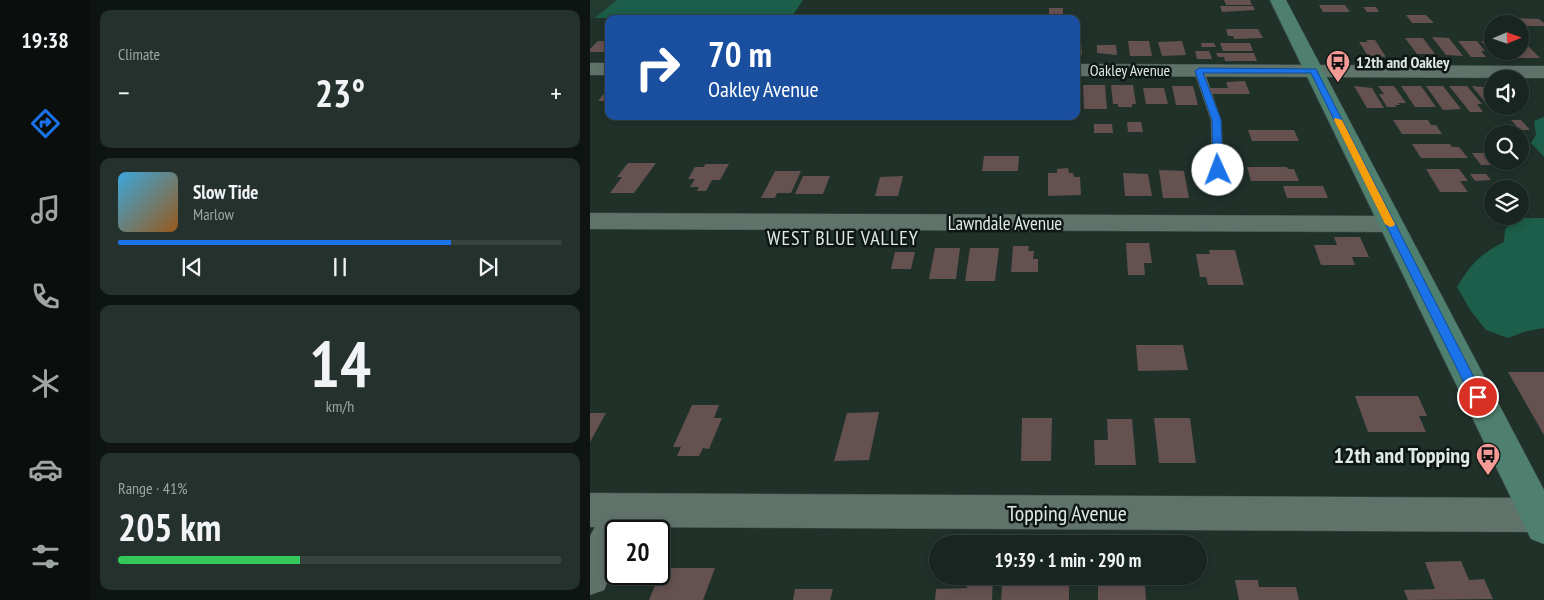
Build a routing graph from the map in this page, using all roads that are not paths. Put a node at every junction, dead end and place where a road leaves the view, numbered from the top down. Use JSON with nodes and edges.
{"nodes":[{"id":1,"x":1278,"y":0,"type":"edge"},
{"id":2,"x":590,"y":69,"type":"edge"},
{"id":3,"x":605,"y":69,"type":"edge"},
{"id":4,"x":1080,"y":70,"type":"edge"},
{"id":5,"x":1199,"y":71,"type":"junction"},
{"id":6,"x":1313,"y":71,"type":"junction"},
{"id":7,"x":1544,"y":72,"type":"edge"},
{"id":8,"x":1218,"y":170,"type":"dead end"},
{"id":9,"x":590,"y":222,"type":"edge"},
{"id":10,"x":1390,"y":224,"type":"junction"},
{"id":11,"x":606,"y":510,"type":"edge"},
{"id":12,"x":1542,"y":519,"type":"edge"},
{"id":13,"x":590,"y":576,"type":"edge"}],
"edges":[{"from":1,"to":6,"type":"street"},
{"from":2,"to":3,"type":"street"},
{"from":4,"to":5,"type":"street","name":"Oakley Avenue"},
{"from":5,"to":6,"type":"street","name":"Oakley Avenue"},
{"from":5,"to":8,"type":"lane"},
{"from":6,"to":7,"type":"street","name":"Oakley Avenue"},
{"from":6,"to":10,"type":"street"},
{"from":9,"to":10,"type":"street","name":"Lawndale Avenue"},
{"from":10,"to":12,"type":"street"},
{"from":11,"to":12,"type":"street","name":"Topping Avenue"},
{"from":11,"to":13,"type":"street"}]}
